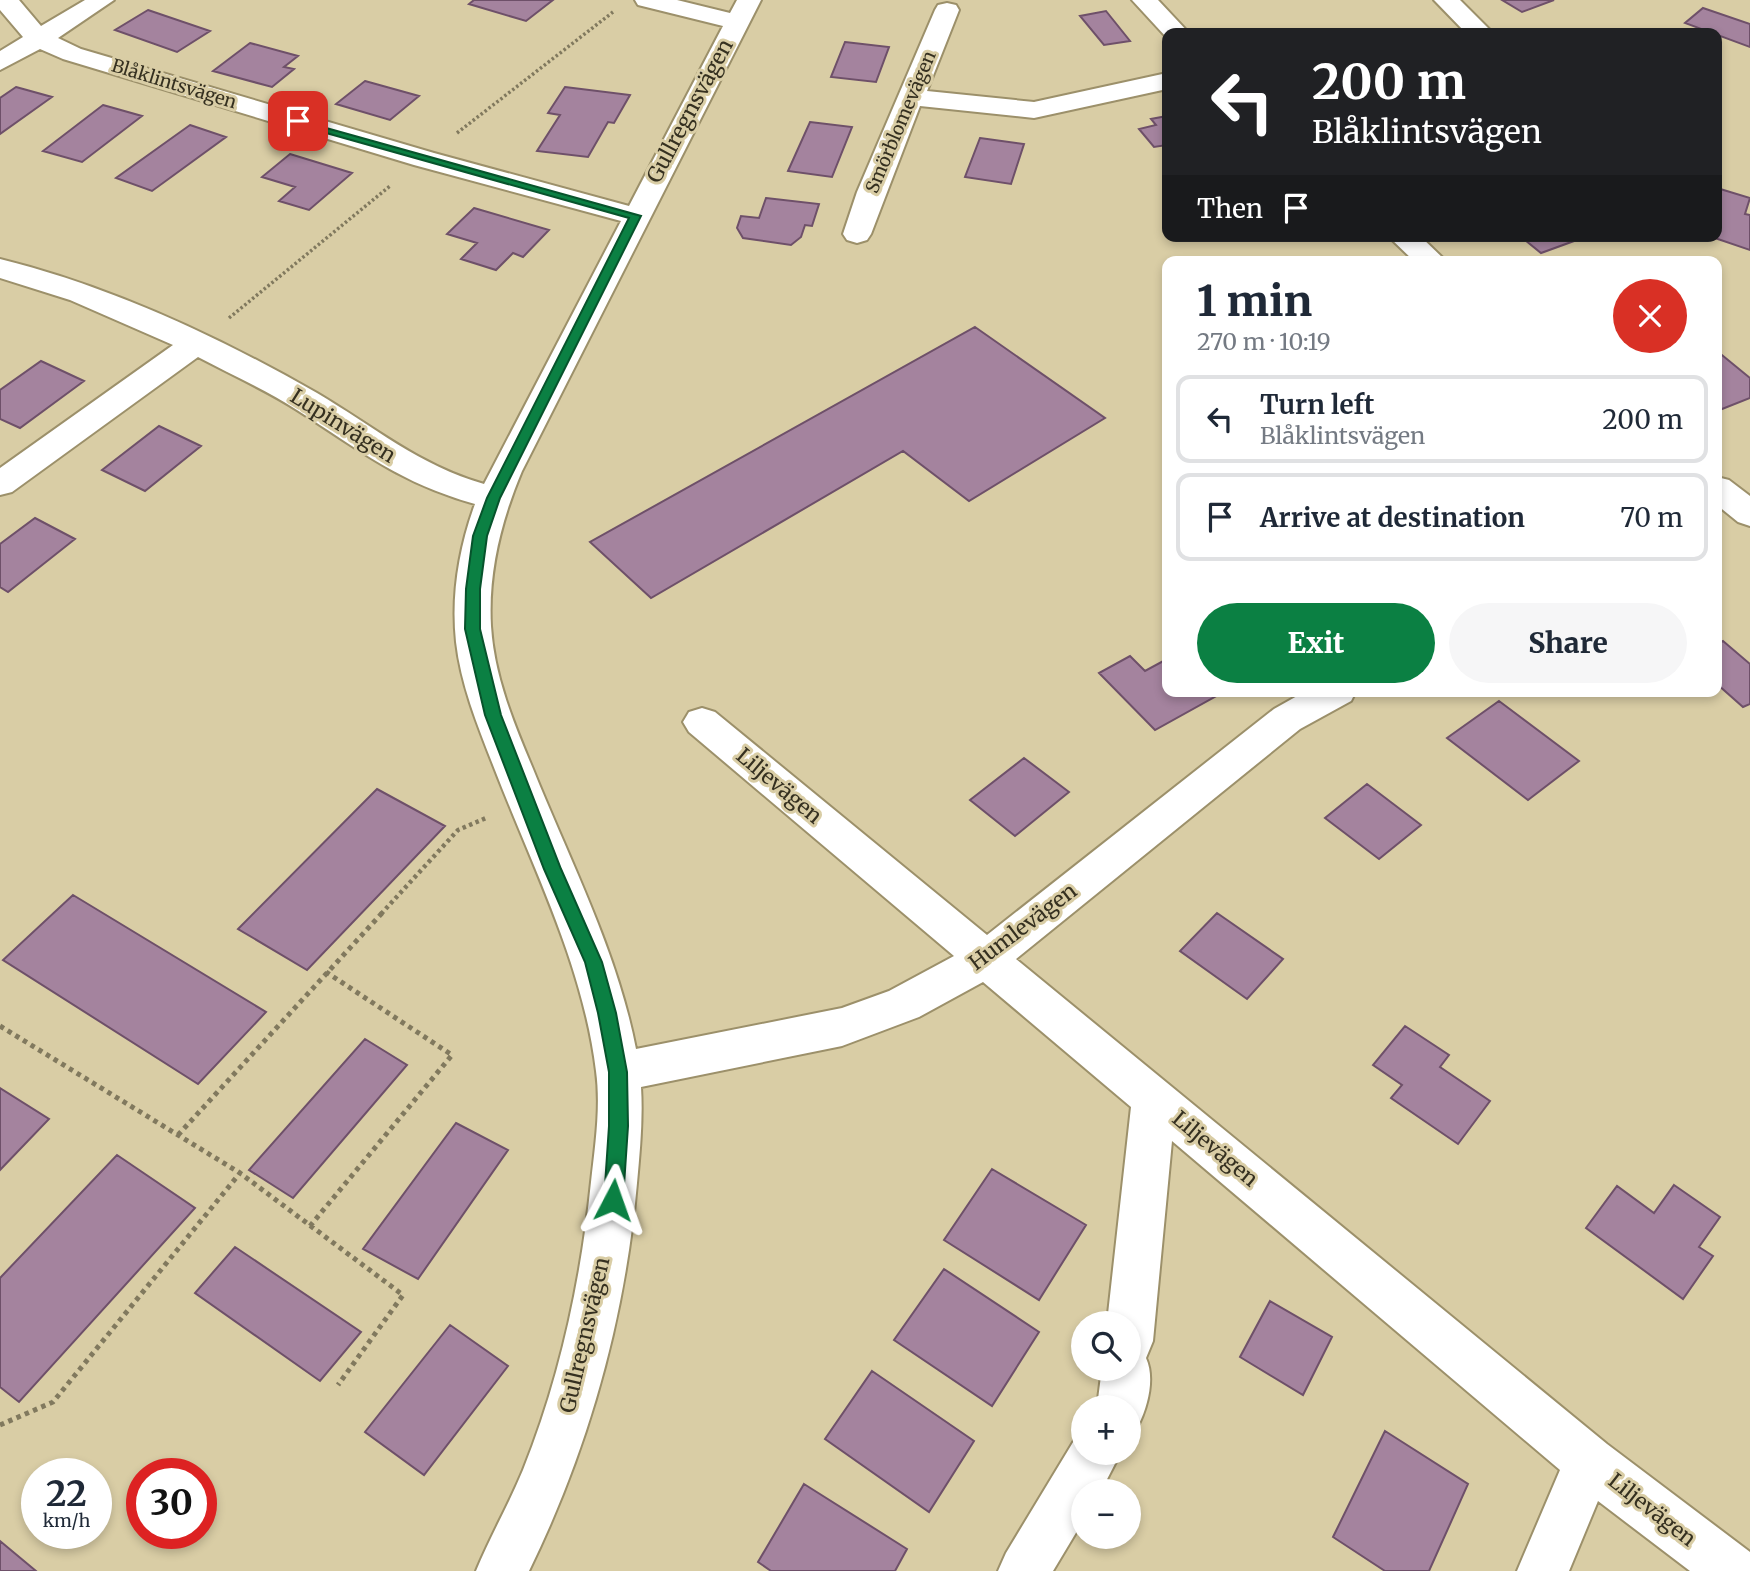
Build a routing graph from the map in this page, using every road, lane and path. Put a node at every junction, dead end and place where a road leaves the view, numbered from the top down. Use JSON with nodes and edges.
{"nodes":[{"id":1,"x":7,"y":0,"type":"edge"},
{"id":2,"x":102,"y":0,"type":"edge"},
{"id":3,"x":647,"y":0,"type":"edge"},
{"id":4,"x":1144,"y":0,"type":"edge"},
{"id":5,"x":1446,"y":0,"type":"edge"},
{"id":6,"x":947,"y":10,"type":"dead end"},
{"id":7,"x":743,"y":11,"type":"edge"},
{"id":8,"x":1172,"y":28,"type":"edge"},
{"id":9,"x":1475,"y":28,"type":"edge"},
{"id":10,"x":38,"y":39,"type":"junction"},
{"id":11,"x":0,"y":62,"type":"edge"},
{"id":12,"x":1162,"y":81,"type":"edge"},
{"id":13,"x":912,"y":97,"type":"junction"},
{"id":14,"x":635,"y":216,"type":"junction"},
{"id":15,"x":857,"y":234,"type":"dead end"},
{"id":16,"x":1409,"y":242,"type":"edge"},
{"id":17,"x":1426,"y":256,"type":"edge"},
{"id":18,"x":0,"y":268,"type":"edge"},
{"id":19,"x":196,"y":343,"type":"junction"},
{"id":20,"x":0,"y":484,"type":"edge"},
{"id":21,"x":1722,"y":494,"type":"edge"},
{"id":22,"x":494,"y":498,"type":"junction"},
{"id":23,"x":1750,"y":514,"type":"edge"},
{"id":24,"x":1327,"y":697,"type":"edge"},
{"id":25,"x":702,"y":722,"type":"dead end"},
{"id":26,"x":527,"y":805,"type":"junction"},
{"id":27,"x":985,"y":960,"type":"junction"},
{"id":28,"x":326,"y":972,"type":"junction"},
{"id":29,"x":0,"y":1026,"type":"edge"},
{"id":30,"x":618,"y":1072,"type":"junction"},
{"id":31,"x":1154,"y":1098,"type":"junction"},
{"id":32,"x":177,"y":1135,"type":"junction"},
{"id":33,"x":240,"y":1173,"type":"junction"},
{"id":34,"x":310,"y":1226,"type":"junction"},
{"id":35,"x":1132,"y":1311,"type":"edge"},
{"id":36,"x":338,"y":1385,"type":"dead end"},
{"id":37,"x":0,"y":1425,"type":"edge"},
{"id":38,"x":1589,"y":1462,"type":"junction"},
{"id":39,"x":1088,"y":1465,"type":"edge"},
{"id":40,"x":502,"y":1571,"type":"edge"},
{"id":41,"x":1024,"y":1571,"type":"edge"},
{"id":42,"x":1543,"y":1571,"type":"edge"},
{"id":43,"x":1732,"y":1571,"type":"edge"}],
"edges":[{"from":1,"to":10,"type":"street"},
{"from":2,"to":10,"type":"street"},
{"from":3,"to":7,"type":"street"},
{"from":4,"to":8,"type":"street"},
{"from":5,"to":9,"type":"street"},
{"from":6,"to":13,"type":"street","name":"Smörblomevägen"},
{"from":7,"to":14,"type":"street","name":"Gullregnsvägen"},
{"from":10,"to":11,"type":"street"},
{"from":10,"to":14,"type":"street","name":"Blåklintsvägen"},
{"from":12,"to":13,"type":"street"},
{"from":13,"to":15,"type":"street","name":"Smörblomevägen"},
{"from":14,"to":22,"type":"street","name":"Gullregnsvägen"},
{"from":16,"to":17,"type":"street"},
{"from":18,"to":19,"type":"street","name":"Lupinvägen"},
{"from":19,"to":20,"type":"street"},
{"from":19,"to":22,"type":"street","name":"Lupinvägen"},
{"from":21,"to":23,"type":"street"},
{"from":22,"to":26,"type":"street","name":"Gullregnsvägen"},
{"from":24,"to":27,"type":"street","name":"Humlevägen"},
{"from":25,"to":27,"type":"street","name":"Liljevägen"},
{"from":26,"to":28,"type":"path"},
{"from":26,"to":30,"type":"street","name":"Gullregnsvägen"},
{"from":27,"to":30,"type":"street","name":"Humlevägen"},
{"from":27,"to":31,"type":"street","name":"Liljevägen"},
{"from":28,"to":32,"type":"path"},
{"from":28,"to":34,"type":"path"},
{"from":29,"to":32,"type":"path"},
{"from":30,"to":40,"type":"street","name":"Gullregnsvägen"},
{"from":31,"to":35,"type":"street"},
{"from":31,"to":38,"type":"street","name":"Liljevägen"},
{"from":32,"to":33,"type":"path"},
{"from":33,"to":34,"type":"path"},
{"from":33,"to":37,"type":"path"},
{"from":34,"to":36,"type":"path"},
{"from":38,"to":42,"type":"street"},
{"from":38,"to":43,"type":"street","name":"Liljevägen"},
{"from":39,"to":41,"type":"street"}]}
